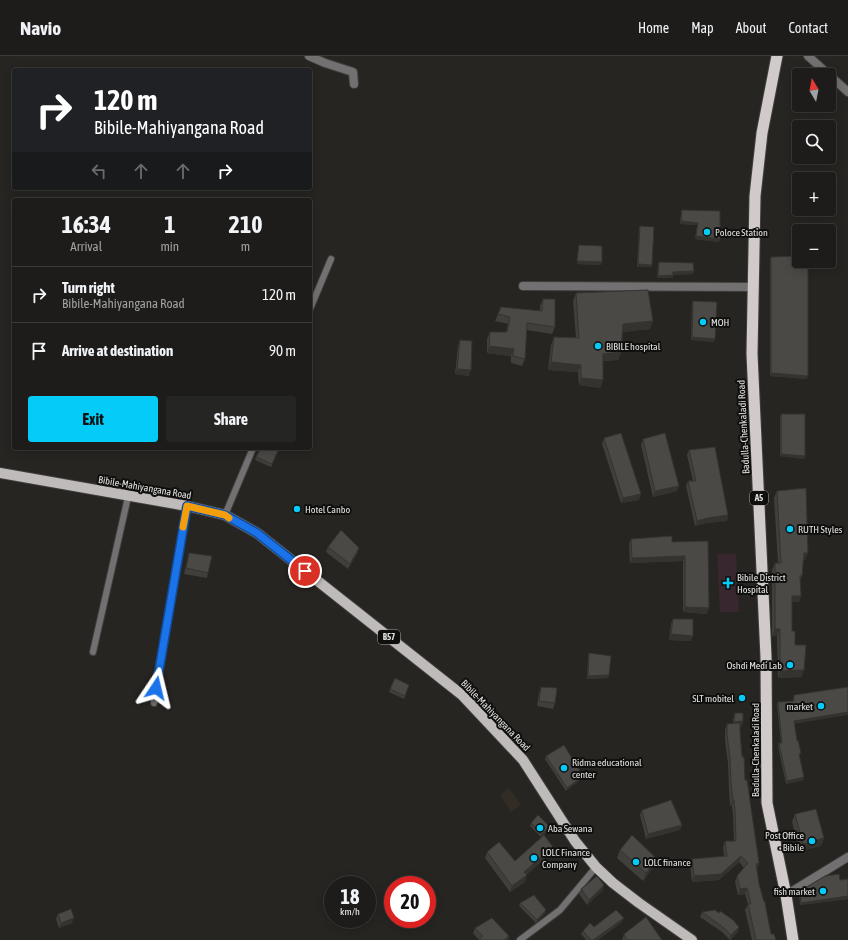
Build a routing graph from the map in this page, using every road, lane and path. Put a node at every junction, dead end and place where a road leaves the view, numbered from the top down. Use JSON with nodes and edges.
{"nodes":[{"id":1,"x":310,"y":56,"type":"edge"},
{"id":2,"x":777,"y":56,"type":"edge"},
{"id":3,"x":808,"y":56,"type":"edge"},
{"id":4,"x":354,"y":84,"type":"dead end"},
{"id":5,"x":848,"y":92,"type":"edge"},
{"id":6,"x":331,"y":259,"type":"dead end"},
{"id":7,"x":523,"y":286,"type":"dead end"},
{"id":8,"x":753,"y":287,"type":"junction"},
{"id":9,"x":312,"y":304,"type":"edge"},
{"id":10,"x":252,"y":450,"type":"edge"},
{"id":11,"x":0,"y":473,"type":"edge"},
{"id":12,"x":128,"y":497,"type":"junction"},
{"id":13,"x":187,"y":506,"type":"junction"},
{"id":14,"x":225,"y":515,"type":"junction"},
{"id":15,"x":93,"y":652,"type":"dead end"},
{"id":16,"x":154,"y":704,"type":"dead end"},
{"id":17,"x":848,"y":857,"type":"edge"},
{"id":18,"x":596,"y":867,"type":"junction"},
{"id":19,"x":786,"y":896,"type":"junction"},
{"id":20,"x":520,"y":940,"type":"edge"},
{"id":21,"x":692,"y":940,"type":"edge"},
{"id":22,"x":793,"y":940,"type":"edge"}],
"edges":[{"from":1,"to":4,"type":"street"},
{"from":2,"to":8,"type":"highway","name":"Badulla-Chenkaladi Road","number":"A5"},
{"from":3,"to":5,"type":"street"},
{"from":6,"to":9,"type":"lane"},
{"from":7,"to":8,"type":"street"},
{"from":8,"to":19,"type":"highway","name":"Badulla-Chenkaladi Road","number":"A5"},
{"from":10,"to":14,"type":"lane"},
{"from":11,"to":12,"type":"main road","name":"Bibile-Mahiyangana Road","number":"B57"},
{"from":12,"to":13,"type":"main road","name":"Bibile-Mahiyangana Road","number":"B57"},
{"from":12,"to":15,"type":"lane"},
{"from":13,"to":14,"type":"main road","name":"Bibile-Mahiyangana Road","number":"B57"},
{"from":13,"to":16,"type":"lane"},
{"from":14,"to":18,"type":"main road","name":"Bibile-Mahiyangana Road","number":"B57"},
{"from":17,"to":19,"type":"street"},
{"from":18,"to":20,"type":"lane"},
{"from":18,"to":21,"type":"main road","name":"Bibile-Mahiyangana Road","number":"B57"},
{"from":19,"to":22,"type":"highway","name":"Badulla-Chenkaladi Road","number":"A5"}]}
